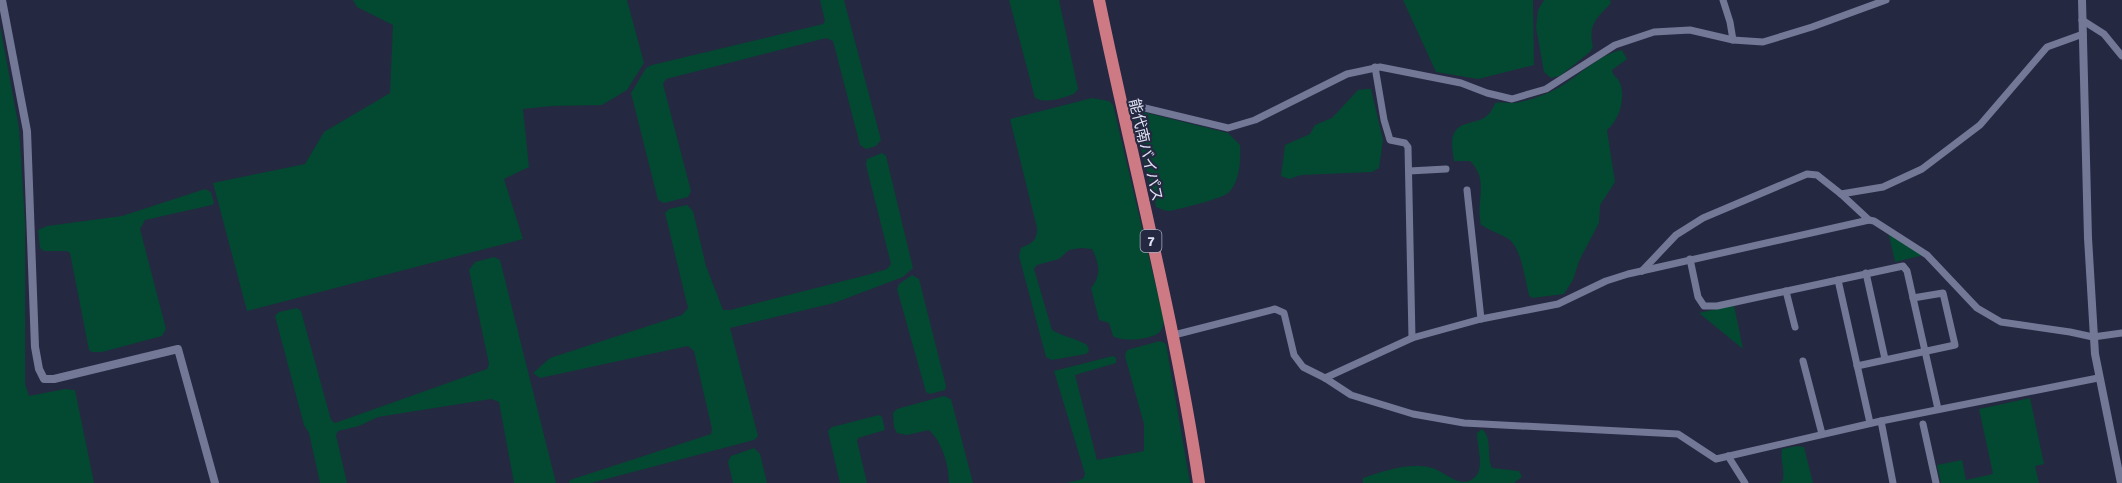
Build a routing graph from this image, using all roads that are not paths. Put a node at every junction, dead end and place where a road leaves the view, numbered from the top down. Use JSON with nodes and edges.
{"nodes":[{"id":1,"x":2,"y":0,"type":"edge"},
{"id":2,"x":1099,"y":0,"type":"edge"},
{"id":3,"x":1723,"y":0,"type":"edge"},
{"id":4,"x":1886,"y":0,"type":"edge"},
{"id":5,"x":2082,"y":0,"type":"edge"},
{"id":6,"x":2082,"y":20,"type":"junction"},
{"id":7,"x":2083,"y":34,"type":"junction"},
{"id":8,"x":1733,"y":40,"type":"junction"},
{"id":9,"x":2122,"y":56,"type":"edge"},
{"id":10,"x":1375,"y":67,"type":"junction"},
{"id":11,"x":1120,"y":102,"type":"junction"},
{"id":12,"x":1446,"y":169,"type":"dead end"},
{"id":13,"x":1409,"y":171,"type":"junction"},
{"id":14,"x":1467,"y":190,"type":"dead end"},
{"id":15,"x":1841,"y":194,"type":"junction"},
{"id":16,"x":1869,"y":220,"type":"junction"},
{"id":17,"x":1690,"y":259,"type":"junction"},
{"id":18,"x":1642,"y":271,"type":"junction"},
{"id":19,"x":1866,"y":273,"type":"junction"},
{"id":20,"x":1838,"y":280,"type":"junction"},
{"id":21,"x":1786,"y":291,"type":"junction"},
{"id":22,"x":1913,"y":298,"type":"junction"},
{"id":23,"x":1481,"y":319,"type":"junction"},
{"id":24,"x":1795,"y":327,"type":"dead end"},
{"id":25,"x":2122,"y":333,"type":"edge"},
{"id":26,"x":1174,"y":335,"type":"junction"},
{"id":27,"x":1412,"y":338,"type":"junction"},
{"id":28,"x":2093,"y":338,"type":"junction"},
{"id":29,"x":1924,"y":352,"type":"junction"},
{"id":30,"x":1885,"y":359,"type":"junction"},
{"id":31,"x":1803,"y":361,"type":"dead end"},
{"id":32,"x":1857,"y":366,"type":"junction"},
{"id":33,"x":1325,"y":378,"type":"junction"},
{"id":34,"x":2098,"y":378,"type":"junction"},
{"id":35,"x":1938,"y":409,"type":"junction"},
{"id":36,"x":1881,"y":421,"type":"junction"},
{"id":37,"x":1870,"y":423,"type":"junction"},
{"id":38,"x":1923,"y":424,"type":"dead end"},
{"id":39,"x":1822,"y":434,"type":"junction"},
{"id":40,"x":1728,"y":456,"type":"junction"},
{"id":41,"x":215,"y":483,"type":"edge"},
{"id":42,"x":1199,"y":483,"type":"edge"},
{"id":43,"x":1745,"y":483,"type":"edge"},
{"id":44,"x":1893,"y":483,"type":"edge"},
{"id":45,"x":1936,"y":483,"type":"edge"},
{"id":46,"x":2121,"y":483,"type":"edge"}],
"edges":[{"from":1,"to":41,"type":"street"},
{"from":2,"to":11,"type":"highway","name":"能代南バイパス","number":"7"},
{"from":3,"to":8,"type":"street"},
{"from":4,"to":8,"type":"street"},
{"from":5,"to":6,"type":"street"},
{"from":6,"to":7,"type":"street"},
{"from":6,"to":9,"type":"street"},
{"from":7,"to":15,"type":"street"},
{"from":7,"to":28,"type":"street"},
{"from":8,"to":10,"type":"street"},
{"from":10,"to":11,"type":"street"},
{"from":10,"to":13,"type":"street"},
{"from":11,"to":26,"type":"highway","name":"能代南バイパス","number":"7"},
{"from":12,"to":13,"type":"street"},
{"from":13,"to":27,"type":"street"},
{"from":14,"to":23,"type":"street"},
{"from":15,"to":16,"type":"street"},
{"from":15,"to":18,"type":"street"},
{"from":16,"to":17,"type":"street"},
{"from":16,"to":28,"type":"street"},
{"from":17,"to":18,"type":"street"},
{"from":17,"to":21,"type":"street"},
{"from":18,"to":23,"type":"street"},
{"from":19,"to":20,"type":"street"},
{"from":19,"to":22,"type":"street"},
{"from":19,"to":30,"type":"street"},
{"from":20,"to":21,"type":"street"},
{"from":20,"to":32,"type":"street"},
{"from":21,"to":24,"type":"street"},
{"from":22,"to":29,"type":"street"},
{"from":22,"to":29,"type":"street"},
{"from":23,"to":27,"type":"street"},
{"from":25,"to":28,"type":"street"},
{"from":26,"to":33,"type":"street"},
{"from":26,"to":42,"type":"highway","name":"能代南バイパス","number":"7"},
{"from":27,"to":33,"type":"street"},
{"from":28,"to":34,"type":"street"},
{"from":29,"to":30,"type":"street"},
{"from":29,"to":35,"type":"street"},
{"from":30,"to":32,"type":"street"},
{"from":31,"to":39,"type":"street"},
{"from":32,"to":37,"type":"street"},
{"from":33,"to":40,"type":"street"},
{"from":34,"to":35,"type":"street"},
{"from":34,"to":46,"type":"street"},
{"from":35,"to":36,"type":"street"},
{"from":36,"to":37,"type":"street"},
{"from":36,"to":44,"type":"street"},
{"from":37,"to":39,"type":"street"},
{"from":38,"to":45,"type":"street"},
{"from":39,"to":40,"type":"street"},
{"from":40,"to":43,"type":"street"}]}
